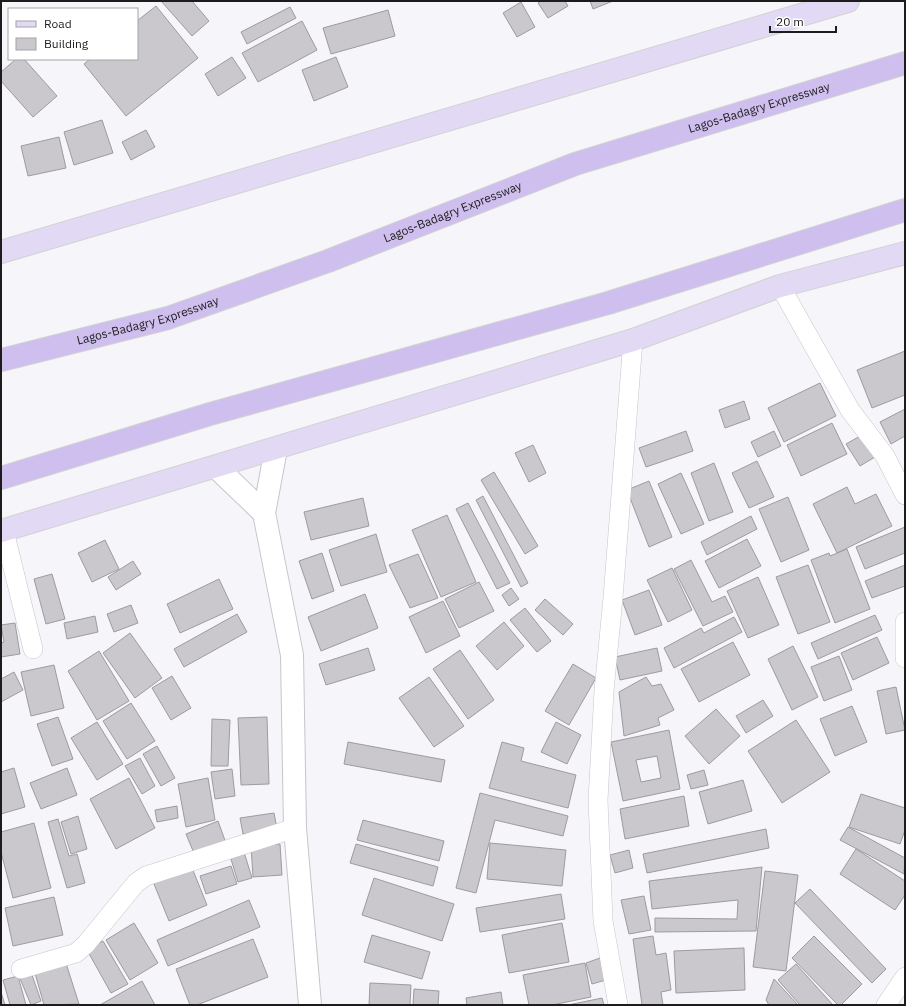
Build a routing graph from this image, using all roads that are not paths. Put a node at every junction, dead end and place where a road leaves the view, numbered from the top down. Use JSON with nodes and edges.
{"nodes":[{"id":1,"x":848,"y":1,"type":"edge"},
{"id":2,"x":905,"y":63,"type":"edge"},
{"id":3,"x":905,"y":210,"type":"edge"},
{"id":4,"x":1,"y":252,"type":"edge"},
{"id":5,"x":905,"y":253,"type":"edge"},
{"id":6,"x":780,"y":286,"type":"junction"},
{"id":7,"x":632,"y":340,"type":"junction"},
{"id":8,"x":1,"y":360,"type":"edge"},
{"id":9,"x":276,"y":449,"type":"junction"},
{"id":10,"x":216,"y":467,"type":"junction"},
{"id":11,"x":1,"y":478,"type":"edge"},
{"id":12,"x":905,"y":495,"type":"edge"},
{"id":13,"x":264,"y":513,"type":"junction"},
{"id":14,"x":2,"y":531,"type":"edge"},
{"id":15,"x":905,"y":622,"type":"edge"},
{"id":16,"x":33,"y":649,"type":"dead end"},
{"id":17,"x":905,"y":658,"type":"edge"},
{"id":18,"x":295,"y":828,"type":"junction"},
{"id":19,"x":21,"y":969,"type":"dead end"},
{"id":20,"x":905,"y":978,"type":"edge"},
{"id":21,"x":310,"y":1005,"type":"edge"},
{"id":22,"x":618,"y":1005,"type":"edge"},
{"id":23,"x":886,"y":1005,"type":"edge"}],
"edges":[{"from":1,"to":4,"type":"main road"},
{"from":2,"to":8,"type":"highway","name":"Lagos-Badagry Expressway"},
{"from":3,"to":11,"type":"highway"},
{"from":5,"to":6,"type":"main road"},
{"from":6,"to":7,"type":"main road"},
{"from":6,"to":12,"type":"street"},
{"from":7,"to":9,"type":"main road"},
{"from":7,"to":22,"type":"street"},
{"from":9,"to":10,"type":"main road"},
{"from":9,"to":13,"type":"main road"},
{"from":10,"to":13,"type":"main road"},
{"from":10,"to":14,"type":"main road"},
{"from":13,"to":18,"type":"main road"},
{"from":14,"to":16,"type":"street"},
{"from":15,"to":17,"type":"street"},
{"from":18,"to":19,"type":"street"},
{"from":18,"to":21,"type":"main road"},
{"from":20,"to":23,"type":"street"}]}
